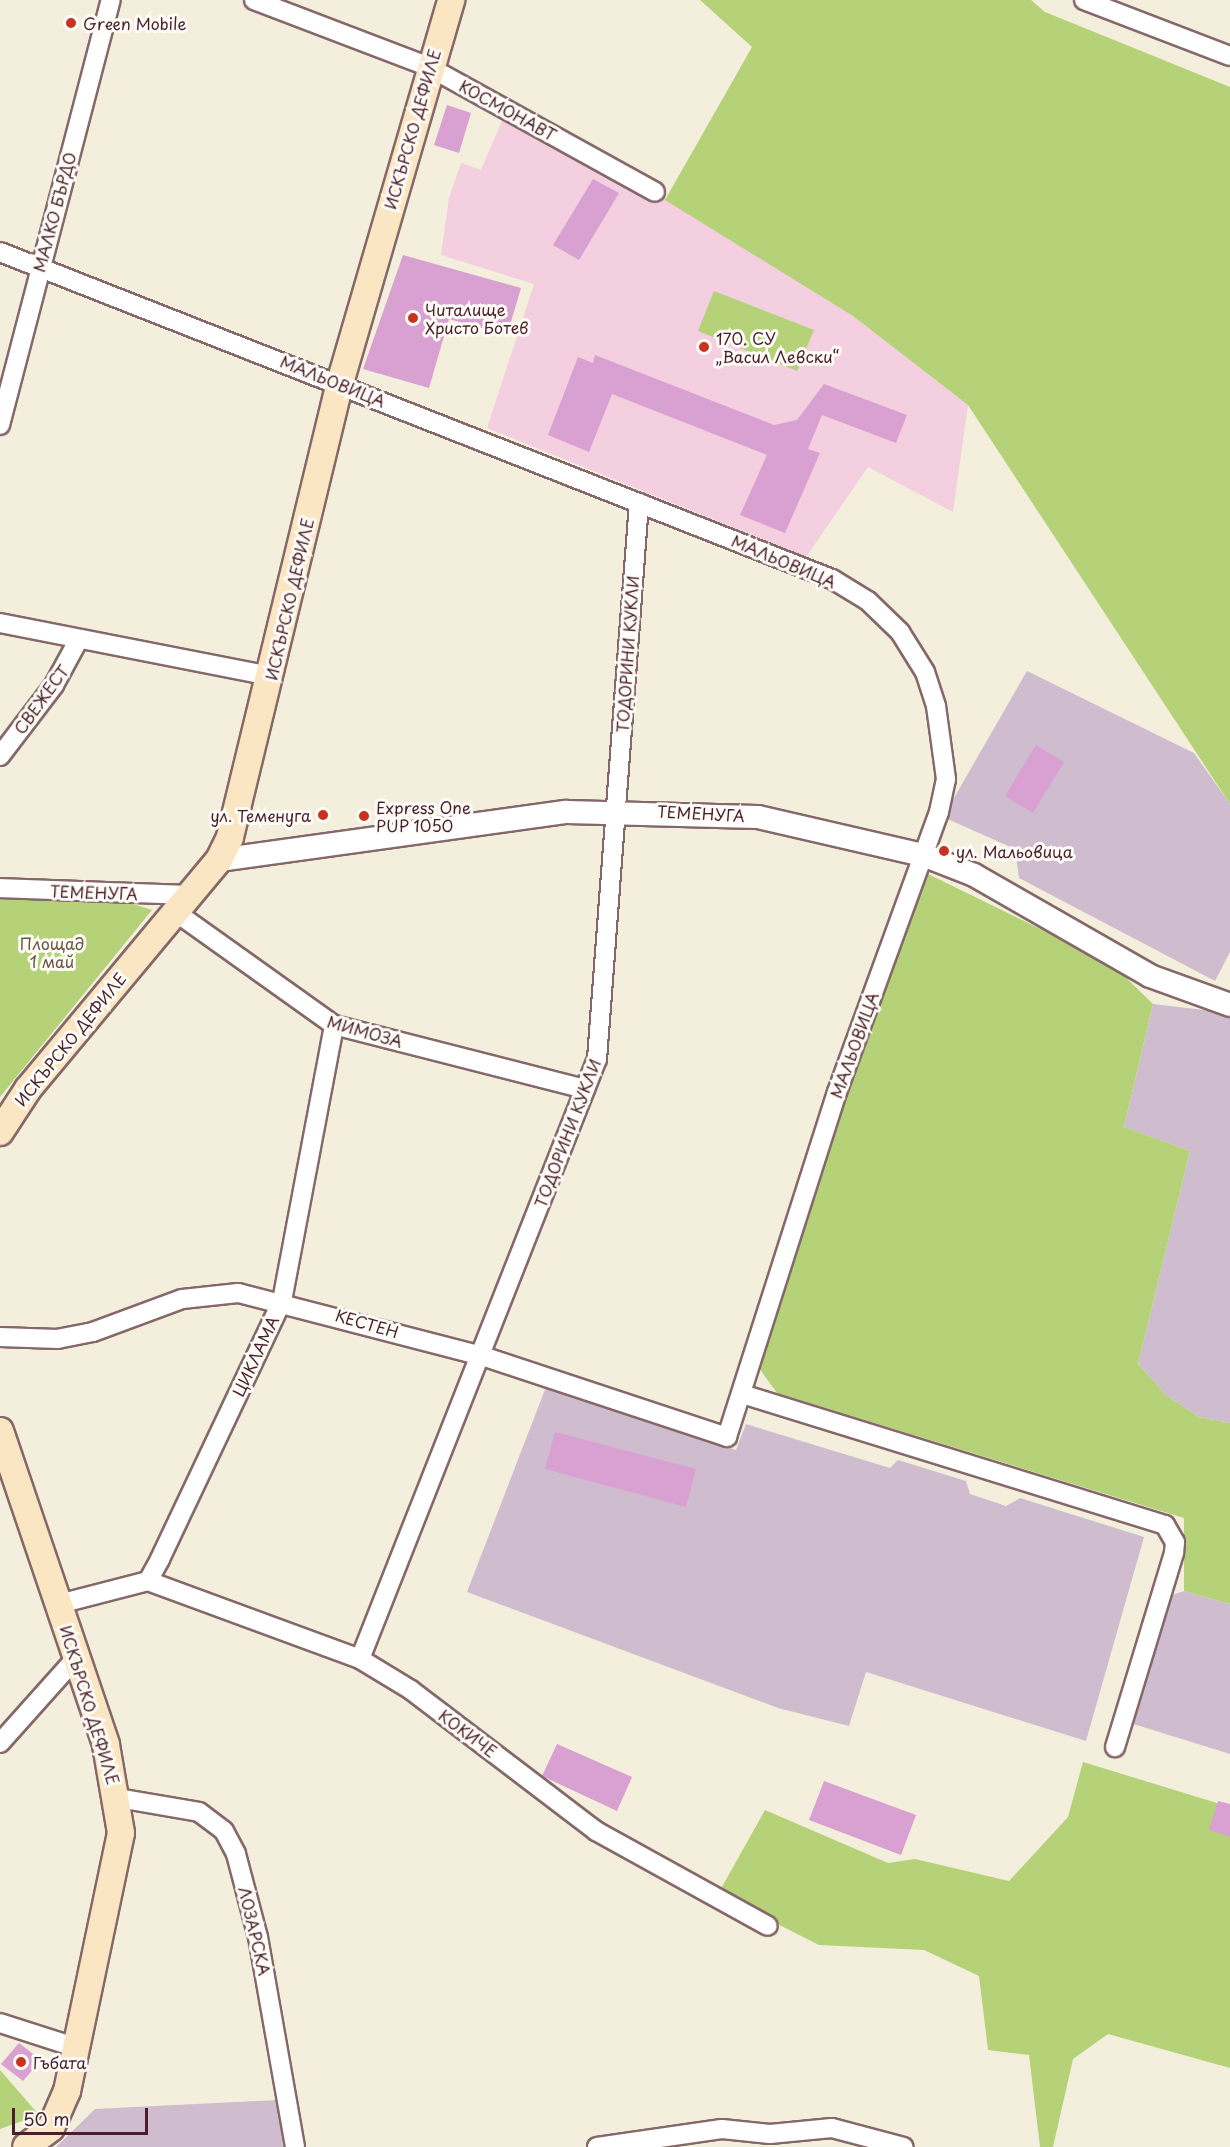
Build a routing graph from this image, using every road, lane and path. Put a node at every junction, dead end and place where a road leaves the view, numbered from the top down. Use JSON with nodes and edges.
{"nodes":[{"id":1,"x":111,"y":0,"type":"edge"},
{"id":2,"x":254,"y":0,"type":"edge"},
{"id":3,"x":451,"y":0,"type":"edge"},
{"id":4,"x":1084,"y":0,"type":"edge"},
{"id":5,"x":1230,"y":56,"type":"edge"},
{"id":6,"x":429,"y":67,"type":"junction"},
{"id":7,"x":655,"y":192,"type":"dead end"},
{"id":8,"x":0,"y":252,"type":"edge"},
{"id":9,"x":40,"y":266,"type":"junction"},
{"id":10,"x":340,"y":383,"type":"junction"},
{"id":11,"x":0,"y":425,"type":"edge"},
{"id":12,"x":639,"y":503,"type":"junction"},
{"id":13,"x":0,"y":623,"type":"edge"},
{"id":14,"x":79,"y":639,"type":"junction"},
{"id":15,"x":270,"y":676,"type":"junction"},
{"id":16,"x":0,"y":756,"type":"edge"},
{"id":17,"x":616,"y":810,"type":"junction"},
{"id":18,"x":923,"y":855,"type":"junction"},
{"id":19,"x":219,"y":860,"type":"junction"},
{"id":20,"x":0,"y":888,"type":"edge"},
{"id":21,"x":180,"y":903,"type":"junction"},
{"id":22,"x":1230,"y":1005,"type":"edge"},
{"id":23,"x":334,"y":1025,"type":"junction"},
{"id":24,"x":585,"y":1089,"type":"junction"},
{"id":25,"x":0,"y":1132,"type":"edge"},
{"id":26,"x":282,"y":1300,"type":"junction"},
{"id":27,"x":0,"y":1337,"type":"edge"},
{"id":28,"x":482,"y":1356,"type":"junction"},
{"id":29,"x":742,"y":1394,"type":"junction"},
{"id":30,"x":0,"y":1431,"type":"edge"},
{"id":31,"x":727,"y":1437,"type":"joint"},
{"id":32,"x":148,"y":1581,"type":"junction"},
{"id":33,"x":59,"y":1604,"type":"junction"},
{"id":34,"x":76,"y":1658,"type":"junction"},
{"id":35,"x":360,"y":1659,"type":"junction"},
{"id":36,"x":0,"y":1743,"type":"edge"},
{"id":37,"x":1115,"y":1747,"type":"dead end"},
{"id":38,"x":118,"y":1798,"type":"junction"},
{"id":39,"x":768,"y":1926,"type":"dead end"},
{"id":40,"x":0,"y":2023,"type":"edge"},
{"id":41,"x":78,"y":2048,"type":"junction"},
{"id":42,"x":603,"y":2146,"type":"edge"},
{"id":43,"x":26,"y":2147,"type":"edge"},
{"id":44,"x":295,"y":2147,"type":"edge"},
{"id":45,"x":904,"y":2147,"type":"edge"}],
"edges":[{"from":1,"to":9,"type":"street","name":"МАЛКО БЪРДО"},
{"from":2,"to":6,"type":"street","name":"КОСМОНАВТ"},
{"from":3,"to":6,"type":"main road","name":"ИСКЪРСКО ДЕФИЛЕ"},
{"from":4,"to":5,"type":"street"},
{"from":6,"to":7,"type":"street","name":"КОСМОНАВТ"},
{"from":6,"to":10,"type":"main road","name":"ИСКЪРСКО ДЕФИЛЕ"},
{"from":8,"to":9,"type":"street","name":"МАЛЬОВИЦА"},
{"from":9,"to":10,"type":"street","name":"МАЛЬОВИЦА"},
{"from":9,"to":11,"type":"street","name":"МАЛКО БЪРДО"},
{"from":10,"to":12,"type":"street","name":"МАЛЬОВИЦА"},
{"from":10,"to":15,"type":"main road","name":"ИСКЪРСКО ДЕФИЛЕ"},
{"from":12,"to":17,"type":"street","name":"ТОДОРИНИ КУКЛИ"},
{"from":12,"to":18,"type":"street","name":"МАЛЬОВИЦА"},
{"from":13,"to":14,"type":"street"},
{"from":14,"to":15,"type":"street"},
{"from":14,"to":16,"type":"street","name":"СВЕЖЕСТ"},
{"from":15,"to":19,"type":"main road","name":"ИСКЪРСКО ДЕФИЛЕ"},
{"from":17,"to":18,"type":"street","name":"ТЕМЕНУГА"},
{"from":17,"to":19,"type":"street","name":"ТЕМЕНУГА"},
{"from":17,"to":24,"type":"street","name":"ТОДОРИНИ КУКЛИ"},
{"from":18,"to":22,"type":"street","name":"ТЕМЕНУГА"},
{"from":18,"to":29,"type":"street","name":"МАЛЬОВИЦА"},
{"from":19,"to":21,"type":"main road","name":"ИСКЪРСКО ДЕФИЛЕ"},
{"from":20,"to":21,"type":"street","name":"ТЕМЕНУГА"},
{"from":21,"to":23,"type":"street","name":"МИМОЗА"},
{"from":21,"to":25,"type":"main road","name":"ИСКЪРСКО ДЕФИЛЕ"},
{"from":23,"to":24,"type":"street","name":"МИМОЗА"},
{"from":23,"to":26,"type":"street","name":"ЦИКЛАМА"},
{"from":24,"to":28,"type":"street","name":"ТОДОРИНИ КУКЛИ"},
{"from":26,"to":27,"type":"street","name":"КЕСТЕН"},
{"from":26,"to":28,"type":"street","name":"КЕСТЕН"},
{"from":26,"to":32,"type":"street","name":"ЦИКЛАМА"},
{"from":28,"to":31,"type":"street","name":"КЕСТЕН"},
{"from":28,"to":35,"type":"street","name":"ТОДОРИНИ КУКЛИ"},
{"from":29,"to":31,"type":"street","name":"МАЛЬОВИЦА"},
{"from":29,"to":37,"type":"street"},
{"from":30,"to":33,"type":"main road","name":"ИСКЪРСКО ДЕФИЛЕ"},
{"from":32,"to":33,"type":"street"},
{"from":32,"to":35,"type":"street","name":"КОКИЧЕ"},
{"from":33,"to":34,"type":"main road","name":"ИСКЪРСКО ДЕФИЛЕ"},
{"from":34,"to":36,"type":"street"},
{"from":34,"to":38,"type":"main road","name":"ИСКЪРСКО ДЕФИЛЕ"},
{"from":35,"to":39,"type":"street","name":"КОКИЧЕ"},
{"from":38,"to":41,"type":"main road","name":"ИСКЪРСКО ДЕФИЛЕ"},
{"from":38,"to":44,"type":"street","name":"ЛОЗАРСКА"},
{"from":40,"to":41,"type":"street"},
{"from":41,"to":43,"type":"main road","name":"ИСКЪРСКО ДЕФИЛЕ"},
{"from":42,"to":45,"type":"street"}]}
